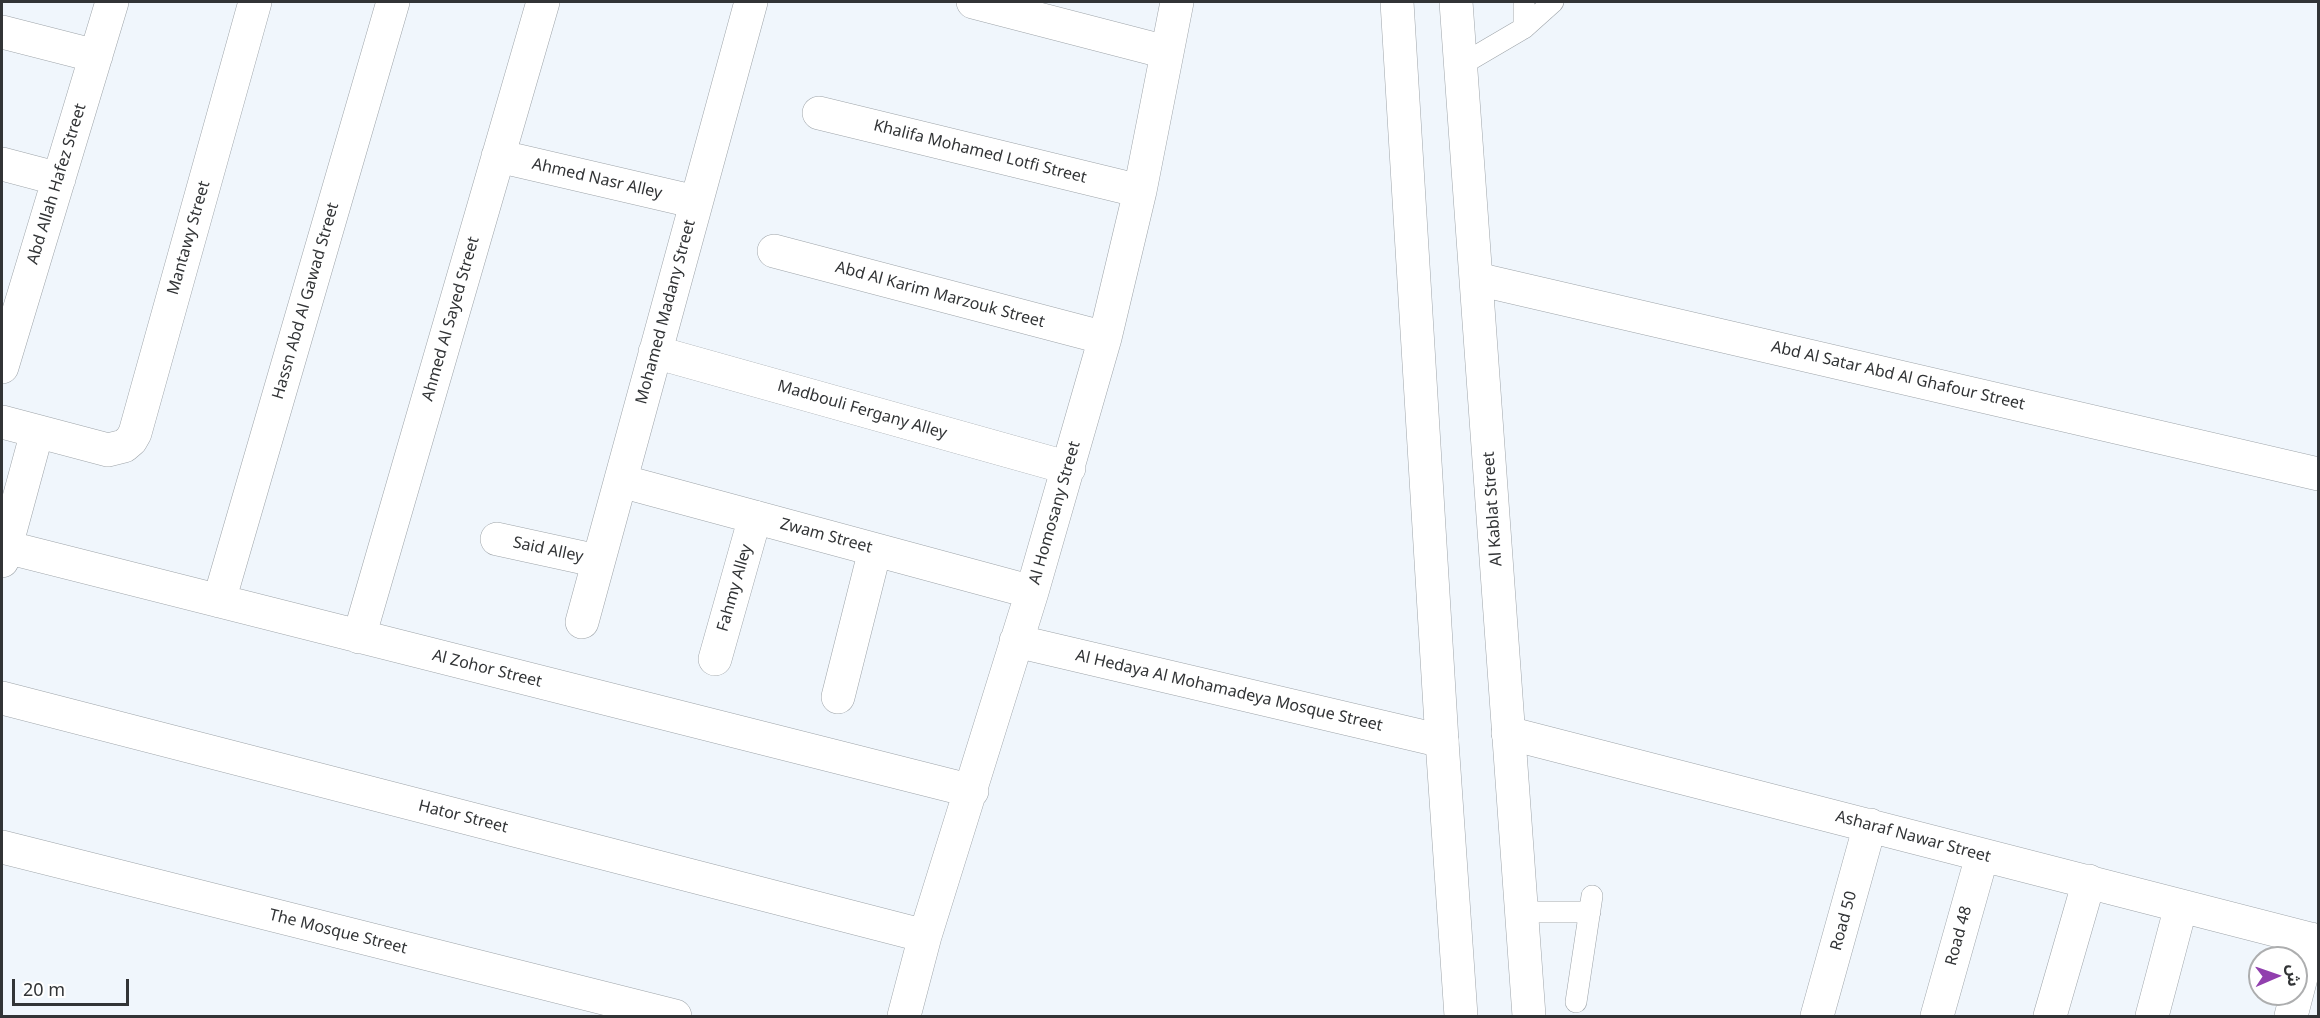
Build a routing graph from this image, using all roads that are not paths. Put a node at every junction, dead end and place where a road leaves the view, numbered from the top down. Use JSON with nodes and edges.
{"nodes":[{"id":1,"x":112,"y":2,"type":"edge"},
{"id":2,"x":255,"y":2,"type":"edge"},
{"id":3,"x":393,"y":2,"type":"edge"},
{"id":4,"x":543,"y":2,"type":"edge"},
{"id":5,"x":751,"y":2,"type":"edge"},
{"id":6,"x":973,"y":2,"type":"edge"},
{"id":7,"x":1177,"y":2,"type":"edge"},
{"id":8,"x":1397,"y":2,"type":"edge"},
{"id":9,"x":1456,"y":2,"type":"edge"},
{"id":10,"x":1524,"y":2,"type":"edge"},
{"id":11,"x":1553,"y":2,"type":"edge"},
{"id":12,"x":1524,"y":28,"type":"junction"},
{"id":13,"x":2,"y":32,"type":"edge"},
{"id":14,"x":1166,"y":52,"type":"junction"},
{"id":15,"x":96,"y":56,"type":"junction"},
{"id":16,"x":1461,"y":65,"type":"junction"},
{"id":17,"x":819,"y":113,"type":"dead end"},
{"id":18,"x":498,"y":156,"type":"junction"},
{"id":19,"x":2,"y":164,"type":"edge"},
{"id":20,"x":59,"y":178,"type":"junction"},
{"id":21,"x":1140,"y":191,"type":"junction"},
{"id":22,"x":696,"y":202,"type":"junction"},
{"id":23,"x":774,"y":251,"type":"dead end"},
{"id":24,"x":1477,"y":279,"type":"junction"},
{"id":25,"x":12,"y":294,"type":"edge"},
{"id":26,"x":1105,"y":338,"type":"junction"},
{"id":27,"x":655,"y":352,"type":"junction"},
{"id":28,"x":2,"y":367,"type":"edge"},
{"id":29,"x":2,"y":422,"type":"edge"},
{"id":30,"x":37,"y":432,"type":"junction"},
{"id":31,"x":1069,"y":468,"type":"junction"},
{"id":32,"x":2319,"y":474,"type":"edge"},
{"id":33,"x":621,"y":481,"type":"junction"},
{"id":34,"x":755,"y":517,"type":"junction"},
{"id":35,"x":497,"y":539,"type":"dead end"},
{"id":36,"x":875,"y":549,"type":"junction"},
{"id":37,"x":3,"y":552,"type":"edge"},
{"id":38,"x":598,"y":561,"type":"junction"},
{"id":39,"x":1032,"y":592,"type":"junction"},
{"id":40,"x":219,"y":601,"type":"junction"},
{"id":41,"x":582,"y":622,"type":"dead end"},
{"id":42,"x":359,"y":637,"type":"junction"},
{"id":43,"x":1016,"y":641,"type":"junction"},
{"id":44,"x":716,"y":659,"type":"dead end"},
{"id":45,"x":838,"y":697,"type":"dead end"},
{"id":46,"x":2,"y":698,"type":"edge"},
{"id":47,"x":1508,"y":733,"type":"junction"},
{"id":48,"x":1442,"y":741,"type":"junction"},
{"id":49,"x":972,"y":791,"type":"junction"},
{"id":50,"x":1870,"y":825,"type":"junction"},
{"id":51,"x":2,"y":847,"type":"edge"},
{"id":52,"x":1982,"y":856,"type":"junction"},
{"id":53,"x":2089,"y":881,"type":"junction"},
{"id":54,"x":2181,"y":906,"type":"junction"},
{"id":55,"x":1521,"y":912,"type":"junction"},
{"id":56,"x":925,"y":936,"type":"junction"},
{"id":57,"x":2315,"y":940,"type":"edge"},
{"id":58,"x":1576,"y":1002,"type":"dead end"},
{"id":59,"x":675,"y":1017,"type":"edge"},
{"id":60,"x":904,"y":1017,"type":"edge"},
{"id":61,"x":1461,"y":1017,"type":"edge"},
{"id":62,"x":1529,"y":1017,"type":"edge"},
{"id":63,"x":1817,"y":1017,"type":"edge"},
{"id":64,"x":1937,"y":1017,"type":"edge"},
{"id":65,"x":2050,"y":1017,"type":"edge"},
{"id":66,"x":2152,"y":1017,"type":"edge"},
{"id":67,"x":2291,"y":1017,"type":"edge"}],
"edges":[{"from":1,"to":15,"type":"street","name":"Abd Allah Hafez Street"},
{"from":2,"to":30,"type":"street","name":"Mantawy Street"},
{"from":3,"to":40,"type":"street","name":"Hassn Abd Al Gawad Street"},
{"from":4,"to":18,"type":"street","name":"Ahmed Al Sayed Street"},
{"from":5,"to":22,"type":"street","name":"Mohamed Madany Street"},
{"from":6,"to":14,"type":"street"},
{"from":7,"to":14,"type":"street","name":"Al Homosany Street"},
{"from":8,"to":48,"type":"street"},
{"from":9,"to":16,"type":"street","name":"Al Kablat Street"},
{"from":10,"to":12,"type":"lane"},
{"from":11,"to":12,"type":"lane"},
{"from":12,"to":16,"type":"lane"},
{"from":13,"to":15,"type":"street"},
{"from":14,"to":21,"type":"street","name":"Al Homosany Street"},
{"from":15,"to":20,"type":"street","name":"Abd Allah Hafez Street"},
{"from":16,"to":24,"type":"street","name":"Al Kablat Street"},
{"from":17,"to":21,"type":"street","name":"Khalifa Mohamed Lotfi Street"},
{"from":18,"to":22,"type":"street","name":"Ahmed Nasr Alley"},
{"from":18,"to":42,"type":"street","name":"Ahmed Al Sayed Street"},
{"from":19,"to":20,"type":"street"},
{"from":20,"to":25,"type":"street","name":"Abd Allah Hafez Street"},
{"from":21,"to":26,"type":"street","name":"Al Homosany Street"},
{"from":22,"to":27,"type":"street","name":"Mohamed Madany Street"},
{"from":23,"to":26,"type":"street","name":"Abd Al Karim Marzouk Street"},
{"from":24,"to":32,"type":"street","name":"Abd Al Satar Abd Al Ghafour Street"},
{"from":24,"to":47,"type":"street","name":"Al Kablat Street"},
{"from":25,"to":28,"type":"street","name":"Abd Allah Hafez Street"},
{"from":26,"to":31,"type":"street","name":"Al Homosany Street"},
{"from":27,"to":31,"type":"street","name":"Madbouli Fergany Alley"},
{"from":27,"to":33,"type":"street","name":"Mohamed Madany Street"},
{"from":29,"to":30,"type":"street"},
{"from":30,"to":37,"type":"street"},
{"from":31,"to":39,"type":"street","name":"Al Homosany Street"},
{"from":33,"to":34,"type":"street","name":"Zwam Street"},
{"from":33,"to":38,"type":"street","name":"Mohamed Madany Street"},
{"from":34,"to":36,"type":"street","name":"Zwam Street"},
{"from":34,"to":44,"type":"street","name":"Fahmy Alley"},
{"from":35,"to":38,"type":"street","name":"Said Alley"},
{"from":36,"to":39,"type":"street","name":"Zwam Street"},
{"from":36,"to":45,"type":"street"},
{"from":37,"to":40,"type":"street","name":"Al Zohor Street"},
{"from":38,"to":41,"type":"street","name":"Mohamed Madany Street"},
{"from":39,"to":43,"type":"street","name":"Al Homosany Street"},
{"from":40,"to":42,"type":"street","name":"Al Zohor Street"},
{"from":42,"to":49,"type":"street","name":"Al Zohor Street"},
{"from":43,"to":48,"type":"street","name":"Al Hedaya Al Mohamadeya Mosque Street"},
{"from":43,"to":49,"type":"street","name":"Al Homosany Street"},
{"from":46,"to":56,"type":"street","name":"Hator Street"},
{"from":47,"to":50,"type":"street","name":"Asharaf Nawar Street"},
{"from":47,"to":55,"type":"street","name":"Al Kablat Street"},
{"from":48,"to":61,"type":"street"},
{"from":49,"to":56,"type":"street","name":"Al Homosany Street"},
{"from":50,"to":52,"type":"street","name":"Asharaf Nawar Street"},
{"from":50,"to":63,"type":"street","name":"Road 50"},
{"from":51,"to":59,"type":"street","name":"The Mosque Street"},
{"from":52,"to":53,"type":"street","name":"Asharaf Nawar Street"},
{"from":52,"to":64,"type":"street","name":"Road 48"},
{"from":53,"to":54,"type":"street","name":"Asharaf Nawar Street"},
{"from":53,"to":65,"type":"street"},
{"from":54,"to":57,"type":"street","name":"Asharaf Nawar Street"},
{"from":54,"to":66,"type":"street"},
{"from":55,"to":58,"type":"lane"},
{"from":55,"to":62,"type":"street","name":"Al Kablat Street"},
{"from":56,"to":60,"type":"street","name":"Al Homosany Street"},
{"from":57,"to":67,"type":"street"}]}
